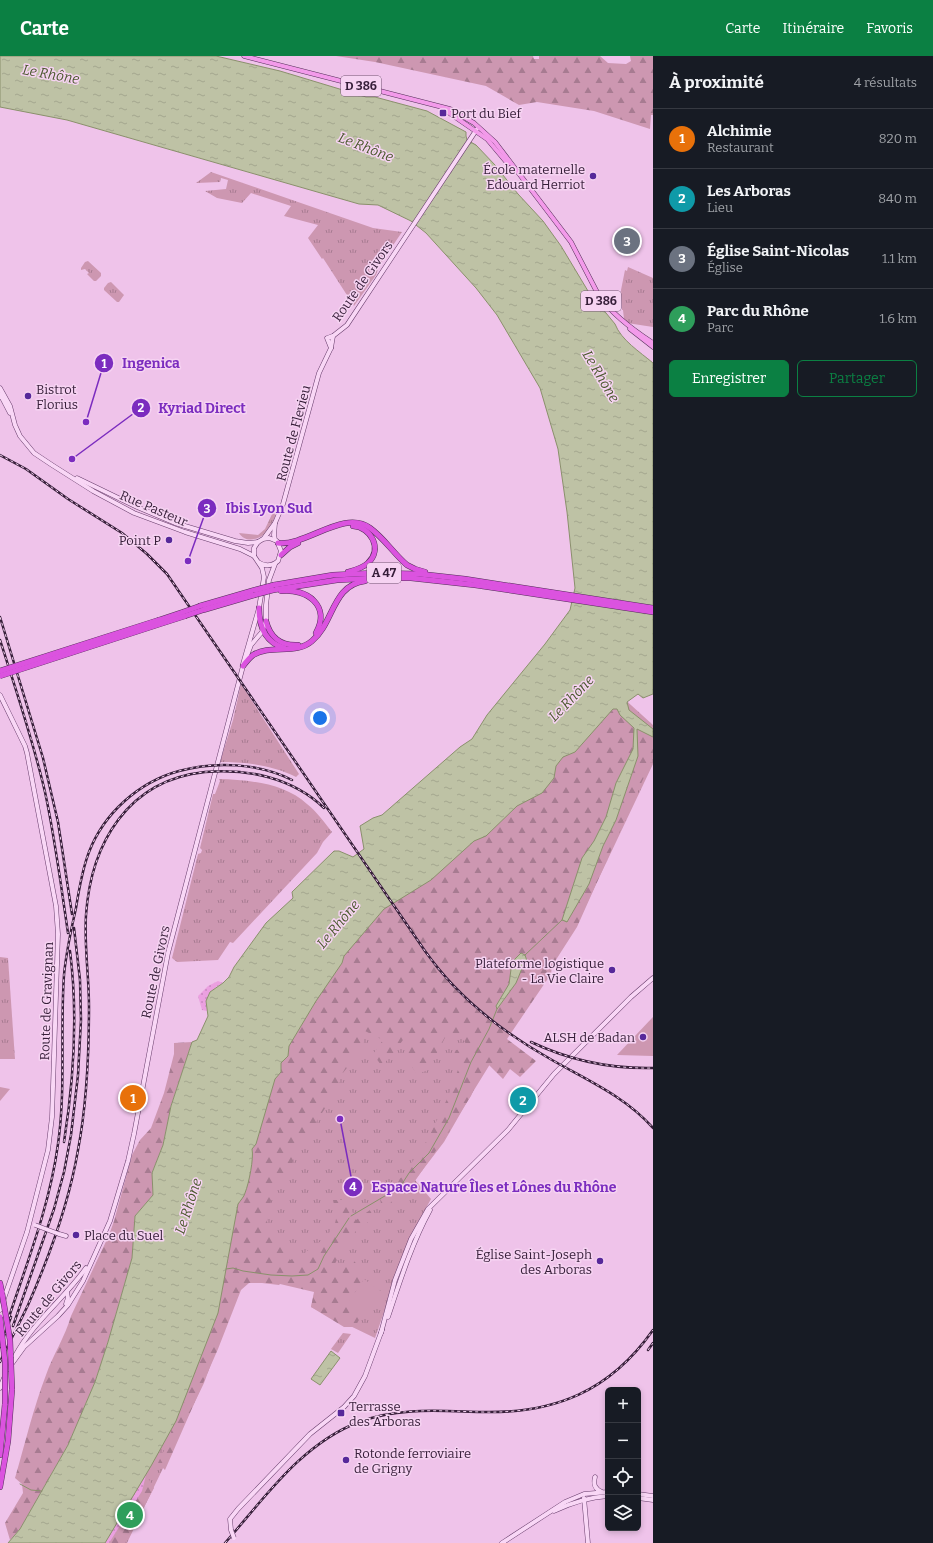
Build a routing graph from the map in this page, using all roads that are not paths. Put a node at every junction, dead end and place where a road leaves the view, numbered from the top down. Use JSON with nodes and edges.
{"nodes":[{"id":1,"x":244,"y":56,"type":"edge"},
{"id":2,"x":477,"y":129,"type":"junction"},
{"id":3,"x":572,"y":247,"type":"junction"},
{"id":4,"x":333,"y":336,"type":"junction"},
{"id":5,"x":653,"y":343,"type":"edge"},
{"id":6,"x":653,"y":347,"type":"edge"},
{"id":7,"x":331,"y":348,"type":"junction"},
{"id":8,"x":0,"y":388,"type":"edge"},
{"id":9,"x":0,"y":394,"type":"edge"},
{"id":10,"x":12,"y":417,"type":"junction"},
{"id":11,"x":52,"y":465,"type":"junction"},
{"id":12,"x":275,"y":523,"type":"junction"},
{"id":13,"x":264,"y":538,"type":"junction"},
{"id":14,"x":258,"y":542,"type":"junction"},
{"id":15,"x":277,"y":542,"type":"junction"},
{"id":16,"x":281,"y":555,"type":"junction"},
{"id":17,"x":254,"y":556,"type":"junction"},
{"id":18,"x":258,"y":562,"type":"junction"},
{"id":19,"x":274,"y":564,"type":"junction"},
{"id":20,"x":313,"y":578,"type":"junction"},
{"id":21,"x":376,"y":578,"type":"junction"},
{"id":22,"x":495,"y":583,"type":"junction"},
{"id":23,"x":273,"y":589,"type":"junction"},
{"id":24,"x":254,"y":594,"type":"junction"},
{"id":25,"x":548,"y":594,"type":"junction"},
{"id":26,"x":202,"y":608,"type":"junction"},
{"id":27,"x":259,"y":608,"type":"junction"},
{"id":28,"x":653,"y":608,"type":"edge"},
{"id":29,"x":653,"y":612,"type":"edge"},
{"id":30,"x":266,"y":621,"type":"junction"},
{"id":31,"x":160,"y":622,"type":"junction"},
{"id":32,"x":262,"y":629,"type":"junction"},
{"id":33,"x":251,"y":633,"type":"junction"},
{"id":34,"x":271,"y":634,"type":"junction"},
{"id":35,"x":288,"y":649,"type":"junction"},
{"id":36,"x":243,"y":666,"type":"junction"},
{"id":37,"x":0,"y":672,"type":"edge"},
{"id":38,"x":0,"y":676,"type":"edge"},
{"id":39,"x":0,"y":695,"type":"edge"},
{"id":40,"x":653,"y":978,"type":"edge"},
{"id":41,"x":29,"y":1223,"type":"junction"},
{"id":42,"x":66,"y":1236,"type":"dead end"},
{"id":43,"x":91,"y":1262,"type":"junction"},
{"id":44,"x":0,"y":1283,"type":"edge"},
{"id":45,"x":67,"y":1292,"type":"junction"},
{"id":46,"x":0,"y":1310,"type":"edge"},
{"id":47,"x":58,"y":1316,"type":"junction"},
{"id":48,"x":0,"y":1317,"type":"edge"},
{"id":49,"x":27,"y":1336,"type":"junction"},
{"id":50,"x":32,"y":1340,"type":"junction"},
{"id":51,"x":8,"y":1369,"type":"junction"},
{"id":52,"x":0,"y":1388,"type":"edge"},
{"id":53,"x":0,"y":1455,"type":"edge"},
{"id":54,"x":595,"y":1477,"type":"dead end"},
{"id":55,"x":0,"y":1487,"type":"edge"},
{"id":56,"x":602,"y":1492,"type":"joint"},
{"id":57,"x":584,"y":1494,"type":"junction"},
{"id":58,"x":641,"y":1494,"type":"edge"},
{"id":59,"x":605,"y":1496,"type":"edge"},
{"id":60,"x":653,"y":1496,"type":"edge"},
{"id":61,"x":641,"y":1498,"type":"edge"},
{"id":62,"x":584,"y":1499,"type":"junction"},
{"id":63,"x":653,"y":1500,"type":"edge"},
{"id":64,"x":235,"y":1541,"type":"edge"},
{"id":65,"x":502,"y":1543,"type":"edge"},
{"id":66,"x":507,"y":1543,"type":"edge"},
{"id":67,"x":588,"y":1543,"type":"edge"}],
"edges":[{"from":1,"to":2,"type":"main road","number":"D 386"},
{"from":2,"to":3,"type":"main road","number":"D 386"},
{"from":2,"to":4,"type":"main road","name":"Route de Givors"},
{"from":3,"to":5,"type":"main road","number":"D 386"},
{"from":3,"to":6,"type":"main road","number":"D 386"},
{"from":4,"to":7,"type":"main road","name":"Route de Flevieu"},
{"from":4,"to":7,"type":"main road","name":"Route de Givors"},
{"from":7,"to":12,"type":"main road","name":"Route de Flevieu"},
{"from":8,"to":10,"type":"main road","name":"Rue Pasteur"},
{"from":9,"to":10,"type":"main road","name":"Rue Pasteur"},
{"from":10,"to":11,"type":"main road","name":"Rue Pasteur"},
{"from":11,"to":14,"type":"main road","name":"Rue Pasteur"},
{"from":11,"to":17,"type":"main road","name":"Rue Pasteur"},
{"from":12,"to":13,"type":"main road","name":"Route de Flevieu"},
{"from":12,"to":15,"type":"main road","name":"Route de Flevieu"},
{"from":13,"to":14,"type":"main road"},
{"from":13,"to":15,"type":"main road"},
{"from":14,"to":17,"type":"main road"},
{"from":15,"to":16,"type":"main road"},
{"from":15,"to":22,"type":"highway"},
{"from":16,"to":19,"type":"main road"},
{"from":16,"to":20,"type":"highway"},
{"from":17,"to":18,"type":"main road"},
{"from":18,"to":19,"type":"main road"},
{"from":18,"to":27,"type":"main road"},
{"from":19,"to":30,"type":"main road"},
{"from":20,"to":22,"type":"highway","number":"A 47"},
{"from":20,"to":23,"type":"highway","number":"A 47"},
{"from":21,"to":23,"type":"highway","number":"A 47"},
{"from":21,"to":25,"type":"highway","number":"A 47"},
{"from":21,"to":35,"type":"highway"},
{"from":22,"to":25,"type":"highway","number":"A 47"},
{"from":23,"to":24,"type":"highway","number":"A 47","bridge":true},
{"from":23,"to":34,"type":"highway"},
{"from":24,"to":26,"type":"highway","number":"A 47"},
{"from":24,"to":26,"type":"highway","number":"A 47"},
{"from":25,"to":28,"type":"highway","number":"A 47"},
{"from":25,"to":29,"type":"highway","number":"A 47"},
{"from":26,"to":31,"type":"highway","number":"A 47","bridge":true},
{"from":27,"to":32,"type":"highway"},
{"from":27,"to":33,"type":"main road"},
{"from":30,"to":32,"type":"main road"},
{"from":30,"to":34,"type":"highway"},
{"from":31,"to":37,"type":"highway","number":"A 47","bridge":true},
{"from":31,"to":38,"type":"highway","number":"A 47","bridge":true},
{"from":32,"to":33,"type":"main road"},
{"from":32,"to":34,"type":"main road"},
{"from":32,"to":35,"type":"highway"},
{"from":32,"to":36,"type":"main road"},
{"from":33,"to":36,"type":"main road"},
{"from":35,"to":36,"type":"highway"},
{"from":36,"to":43,"type":"main road","name":"Route de Givors"},
{"from":39,"to":41,"type":"main road","name":"Route de Gravignan"},
{"from":40,"to":64,"type":"main road","bridge":true},
{"from":41,"to":42,"type":"main road","bridge":true},
{"from":41,"to":46,"type":"main road","name":"Route de Gravignan"},
{"from":43,"to":45,"type":"main road","name":"Route de Givors"},
{"from":43,"to":47,"type":"main road","name":"Route de Givors"},
{"from":44,"to":55,"type":"highway","bridge":true},
{"from":45,"to":47,"type":"main road"},
{"from":45,"to":49,"type":"main road","name":"Route de Givors"},
{"from":47,"to":50,"type":"main road","name":"Route de Givors"},
{"from":48,"to":53,"type":"highway","bridge":true},
{"from":49,"to":50,"type":"main road"},
{"from":49,"to":51,"type":"main road","name":"Route de Givors"},
{"from":50,"to":51,"type":"main road","name":"Route de Givors"},
{"from":51,"to":52,"type":"main road","name":"Route de Givors"},
{"from":54,"to":56,"type":"main road"},
{"from":56,"to":57,"type":"main road"},
{"from":57,"to":62,"type":"main road"},
{"from":57,"to":65,"type":"main road"},
{"from":58,"to":60,"type":"main road"},
{"from":59,"to":62,"type":"main road"},
{"from":61,"to":63,"type":"main road"},
{"from":62,"to":66,"type":"main road"},
{"from":62,"to":67,"type":"main road"}]}
